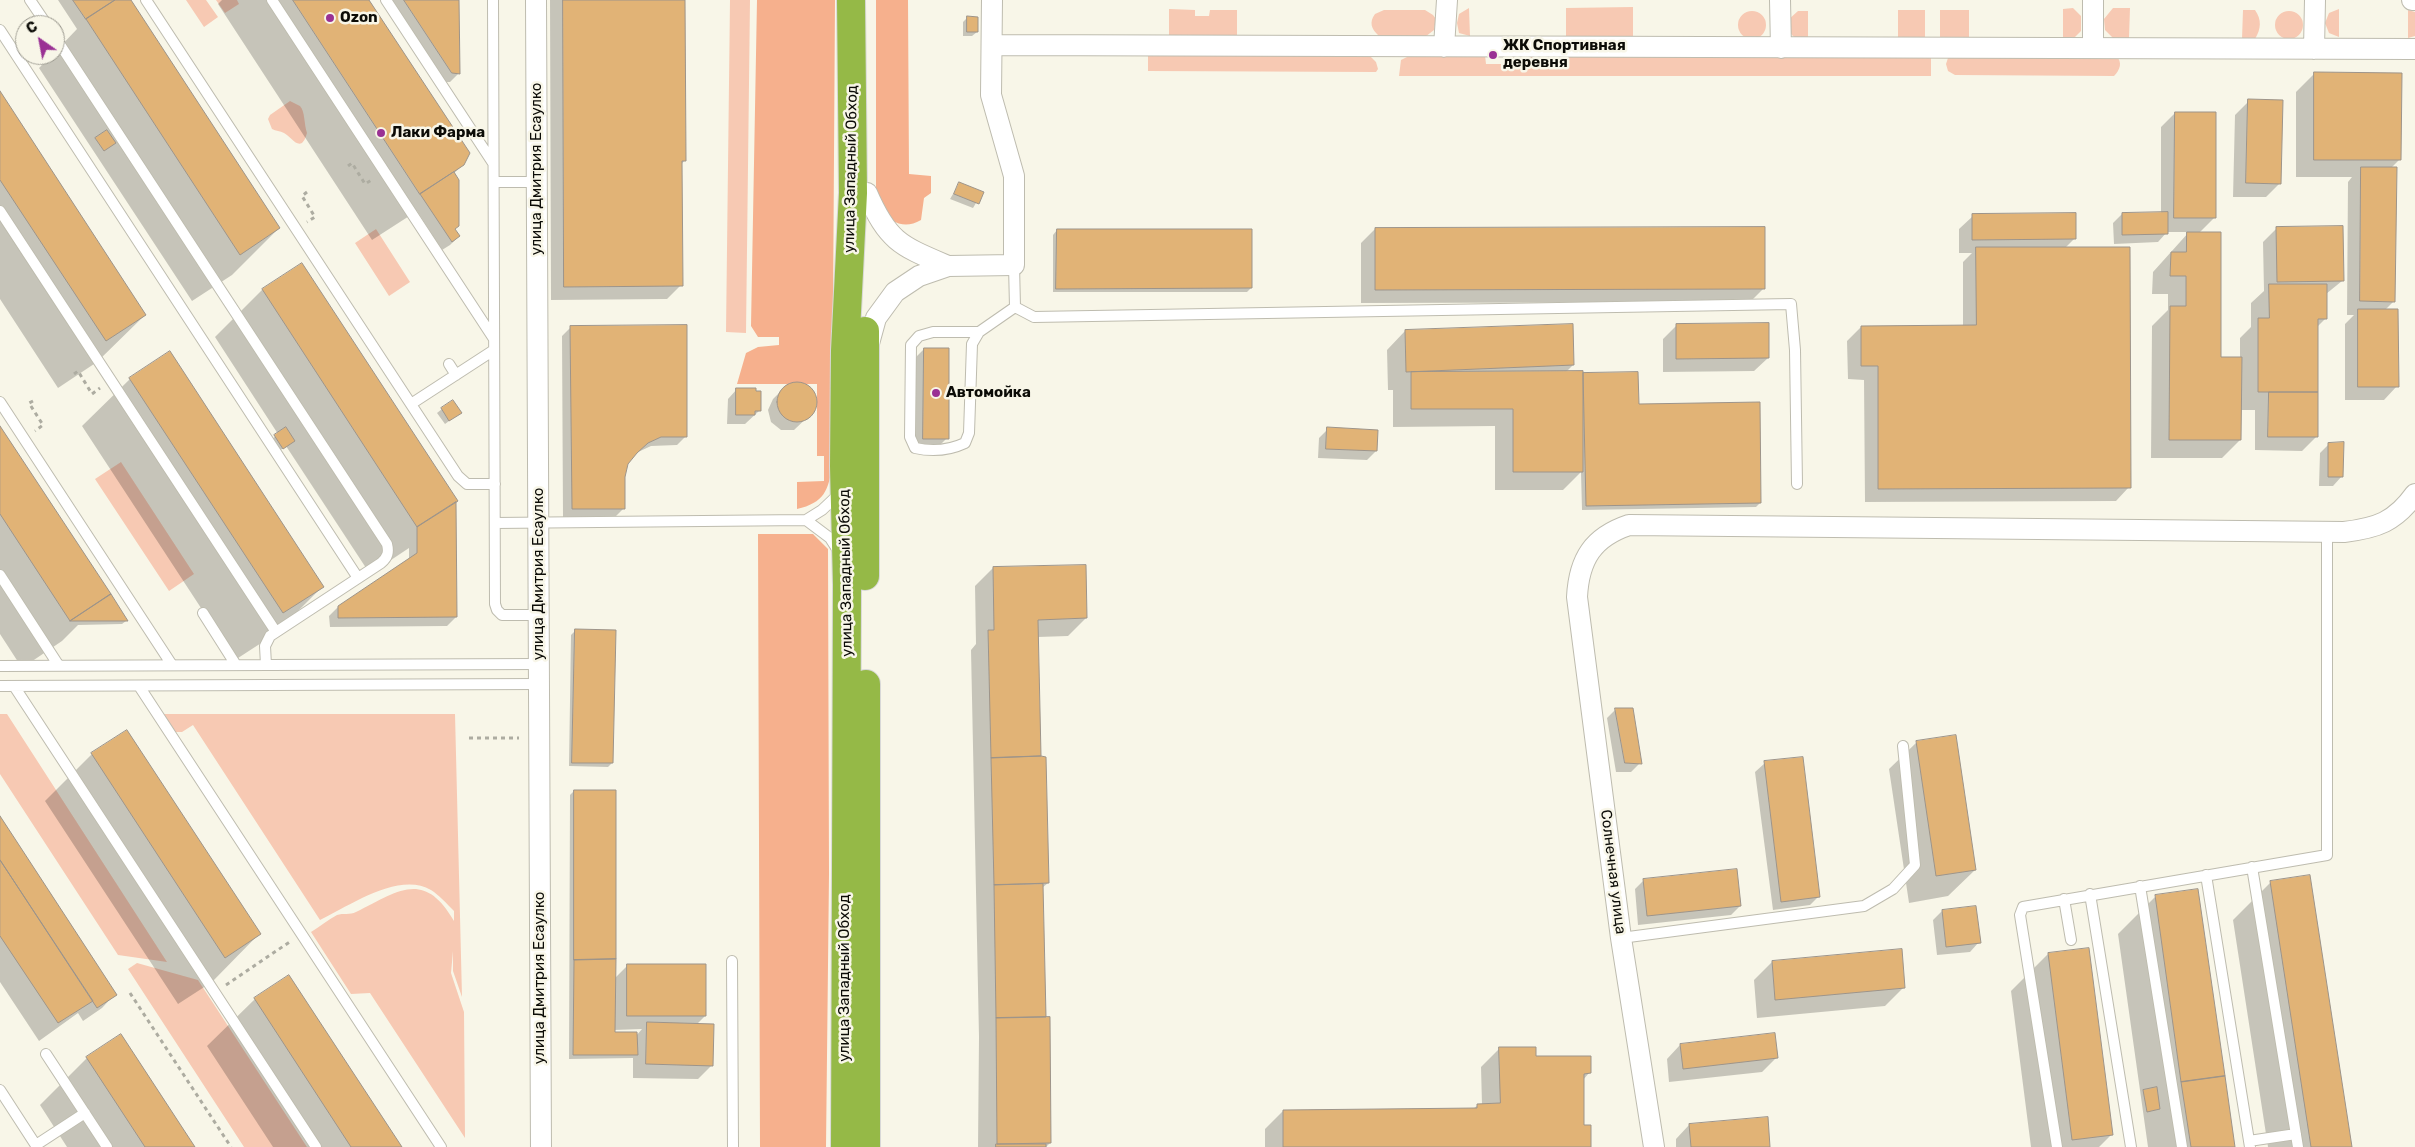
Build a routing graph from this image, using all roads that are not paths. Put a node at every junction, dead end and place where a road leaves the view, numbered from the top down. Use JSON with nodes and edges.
{"nodes":[{"id":1,"x":30,"y":0,"type":"edge"},
{"id":2,"x":146,"y":0,"type":"edge"},
{"id":3,"x":272,"y":0,"type":"edge"},
{"id":4,"x":386,"y":0,"type":"edge"},
{"id":5,"x":493,"y":0,"type":"edge"},
{"id":6,"x":536,"y":0,"type":"edge"},
{"id":7,"x":851,"y":0,"type":"edge"},
{"id":8,"x":868,"y":0,"type":"edge"},
{"id":9,"x":992,"y":0,"type":"edge"},
{"id":10,"x":1447,"y":0,"type":"edge"},
{"id":11,"x":1780,"y":0,"type":"edge"},
{"id":12,"x":2093,"y":0,"type":"edge"},
{"id":13,"x":2315,"y":0,"type":"edge"},
{"id":14,"x":40,"y":15,"type":"edge"},
{"id":15,"x":0,"y":30,"type":"edge"},
{"id":16,"x":992,"y":46,"type":"junction"},
{"id":17,"x":1444,"y":47,"type":"junction"},
{"id":18,"x":1781,"y":48,"type":"junction"},
{"id":19,"x":2092,"y":48,"type":"junction"},
{"id":20,"x":2314,"y":49,"type":"junction"},
{"id":21,"x":2415,"y":49,"type":"edge"},
{"id":22,"x":65,"y":53,"type":"edge"},
{"id":23,"x":493,"y":164,"type":"junction"},
{"id":24,"x":494,"y":182,"type":"junction"},
{"id":25,"x":537,"y":182,"type":"junction"},
{"id":26,"x":868,"y":193,"type":"junction"},
{"id":27,"x":0,"y":211,"type":"edge"},
{"id":28,"x":1014,"y":265,"type":"junction"},
{"id":29,"x":948,"y":266,"type":"junction"},
{"id":30,"x":1015,"y":308,"type":"junction"},
{"id":31,"x":979,"y":332,"type":"junction"},
{"id":32,"x":494,"y":345,"type":"junction"},
{"id":33,"x":864,"y":359,"type":"junction"},
{"id":34,"x":449,"y":364,"type":"dead end"},
{"id":35,"x":456,"y":375,"type":"junction"},
{"id":36,"x":0,"y":402,"type":"edge"},
{"id":37,"x":411,"y":404,"type":"junction"},
{"id":38,"x":495,"y":484,"type":"junction"},
{"id":39,"x":1797,"y":484,"type":"dead end"},
{"id":40,"x":844,"y":486,"type":"junction"},
{"id":41,"x":2415,"y":494,"type":"edge"},
{"id":42,"x":806,"y":520,"type":"junction"},
{"id":43,"x":538,"y":522,"type":"junction"},
{"id":44,"x":495,"y":523,"type":"junction"},
{"id":45,"x":2328,"y":532,"type":"junction"},
{"id":46,"x":847,"y":565,"type":"junction"},
{"id":47,"x":0,"y":575,"type":"edge"},
{"id":48,"x":358,"y":578,"type":"junction"},
{"id":49,"x":203,"y":613,"type":"dead end"},
{"id":50,"x":539,"y":615,"type":"junction"},
{"id":51,"x":276,"y":632,"type":"junction"},
{"id":52,"x":1,"y":664,"type":"edge"},
{"id":53,"x":539,"y":664,"type":"junction"},
{"id":54,"x":172,"y":665,"type":"junction"},
{"id":55,"x":236,"y":665,"type":"junction"},
{"id":56,"x":266,"y":665,"type":"junction"},
{"id":57,"x":59,"y":666,"type":"junction"},
{"id":58,"x":539,"y":684,"type":"junction"},
{"id":59,"x":0,"y":686,"type":"edge"},
{"id":60,"x":14,"y":686,"type":"junction"},
{"id":61,"x":139,"y":686,"type":"junction"},
{"id":62,"x":1903,"y":746,"type":"dead end"},
{"id":63,"x":2252,"y":868,"type":"junction"},
{"id":64,"x":2206,"y":875,"type":"junction"},
{"id":65,"x":2140,"y":886,"type":"junction"},
{"id":66,"x":2090,"y":894,"type":"junction"},
{"id":67,"x":2064,"y":899,"type":"junction"},
{"id":68,"x":1621,"y":938,"type":"junction"},
{"id":69,"x":2071,"y":940,"type":"dead end"},
{"id":70,"x":732,"y":960,"type":"dead end"},
{"id":71,"x":46,"y":1054,"type":"dead end"},
{"id":72,"x":0,"y":1090,"type":"edge"},
{"id":73,"x":85,"y":1113,"type":"junction"},
{"id":74,"x":2296,"y":1134,"type":"junction"},
{"id":75,"x":2249,"y":1144,"type":"edge"},
{"id":76,"x":37,"y":1146,"type":"edge"},
{"id":77,"x":107,"y":1147,"type":"edge"},
{"id":78,"x":316,"y":1147,"type":"edge"},
{"id":79,"x":441,"y":1147,"type":"edge"},
{"id":80,"x":541,"y":1147,"type":"edge"},
{"id":81,"x":733,"y":1147,"type":"edge"},
{"id":82,"x":845,"y":1147,"type":"edge"},
{"id":83,"x":866,"y":1147,"type":"edge"},
{"id":84,"x":1654,"y":1147,"type":"edge"},
{"id":85,"x":2057,"y":1147,"type":"edge"},
{"id":86,"x":2131,"y":1147,"type":"edge"},
{"id":87,"x":2182,"y":1147,"type":"edge"},
{"id":88,"x":2298,"y":1147,"type":"edge"}],
"edges":[{"from":1,"to":14,"type":"lane"},
{"from":2,"to":37,"type":"lane"},
{"from":3,"to":32,"type":"lane"},
{"from":4,"to":23,"type":"lane"},
{"from":5,"to":23,"type":"lane"},
{"from":6,"to":25,"type":"street","name":"улица Дмитрия Есаулко"},
{"from":7,"to":40,"type":"highway","name":"улица Западный Обход"},
{"from":8,"to":26,"type":"highway","name":"улица Западный Обход"},
{"from":9,"to":16,"type":"street"},
{"from":10,"to":17,"type":"street"},
{"from":11,"to":18,"type":"street"},
{"from":12,"to":19,"type":"street"},
{"from":13,"to":20,"type":"street"},
{"from":15,"to":48,"type":"lane"},
{"from":16,"to":17,"type":"street"},
{"from":16,"to":28,"type":"street"},
{"from":17,"to":18,"type":"street"},
{"from":18,"to":19,"type":"street"},
{"from":19,"to":20,"type":"street"},
{"from":20,"to":21,"type":"street"},
{"from":22,"to":48,"type":"lane"},
{"from":23,"to":24,"type":"lane"},
{"from":24,"to":25,"type":"lane"},
{"from":24,"to":32,"type":"lane"},
{"from":25,"to":43,"type":"street","name":"улица Дмитрия Есаулко"},
{"from":26,"to":29,"type":"street"},
{"from":26,"to":33,"type":"highway","name":"улица Западный Обход"},
{"from":27,"to":51,"type":"lane"},
{"from":28,"to":29,"type":"street"},
{"from":28,"to":30,"type":"lane"},
{"from":29,"to":33,"type":"street"},
{"from":30,"to":31,"type":"lane"},
{"from":30,"to":39,"type":"lane"},
{"from":31,"to":31,"type":"lane"},
{"from":32,"to":35,"type":"lane"},
{"from":32,"to":38,"type":"lane"},
{"from":33,"to":83,"type":"highway","name":"улица Западный Обход"},
{"from":34,"to":35,"type":"lane"},
{"from":35,"to":37,"type":"lane"},
{"from":36,"to":54,"type":"lane"},
{"from":37,"to":38,"type":"lane"},
{"from":38,"to":44,"type":"lane"},
{"from":40,"to":42,"type":"lane"},
{"from":40,"to":46,"type":"highway","name":"улица Западный Обход"},
{"from":41,"to":45,"type":"street","name":"Солнечная улица"},
{"from":42,"to":43,"type":"lane"},
{"from":42,"to":46,"type":"lane"},
{"from":43,"to":44,"type":"lane"},
{"from":43,"to":50,"type":"street","name":"улица Дмитрия Есаулко"},
{"from":44,"to":50,"type":"lane"},
{"from":45,"to":63,"type":"lane"},
{"from":45,"to":68,"type":"street","name":"Солнечная улица"},
{"from":46,"to":82,"type":"highway","name":"улица Западный Обход"},
{"from":47,"to":57,"type":"lane"},
{"from":48,"to":51,"type":"lane"},
{"from":49,"to":55,"type":"lane"},
{"from":50,"to":53,"type":"street","name":"улица Дмитрия Есаулко"},
{"from":51,"to":56,"type":"lane"},
{"from":52,"to":57,"type":"lane"},
{"from":53,"to":56,"type":"lane"},
{"from":53,"to":58,"type":"street","name":"улица Дмитрия Есаулко"},
{"from":54,"to":55,"type":"lane"},
{"from":54,"to":57,"type":"lane"},
{"from":55,"to":56,"type":"lane"},
{"from":58,"to":61,"type":"lane"},
{"from":58,"to":80,"type":"street","name":"улица Дмитрия Есаулко"},
{"from":59,"to":60,"type":"lane"},
{"from":60,"to":61,"type":"lane"},
{"from":60,"to":78,"type":"lane"},
{"from":61,"to":79,"type":"lane"},
{"from":62,"to":68,"type":"lane"},
{"from":63,"to":64,"type":"lane"},
{"from":63,"to":74,"type":"lane"},
{"from":64,"to":65,"type":"lane"},
{"from":64,"to":75,"type":"lane"},
{"from":65,"to":66,"type":"lane"},
{"from":65,"to":87,"type":"lane"},
{"from":66,"to":67,"type":"lane"},
{"from":66,"to":86,"type":"lane"},
{"from":67,"to":69,"type":"lane"},
{"from":67,"to":85,"type":"lane"},
{"from":68,"to":84,"type":"street","name":"Солнечная улица"},
{"from":70,"to":81,"type":"lane"},
{"from":71,"to":73,"type":"lane"},
{"from":72,"to":76,"type":"lane"},
{"from":73,"to":76,"type":"lane"},
{"from":73,"to":77,"type":"lane"},
{"from":74,"to":75,"type":"lane"},
{"from":74,"to":88,"type":"lane"}]}
